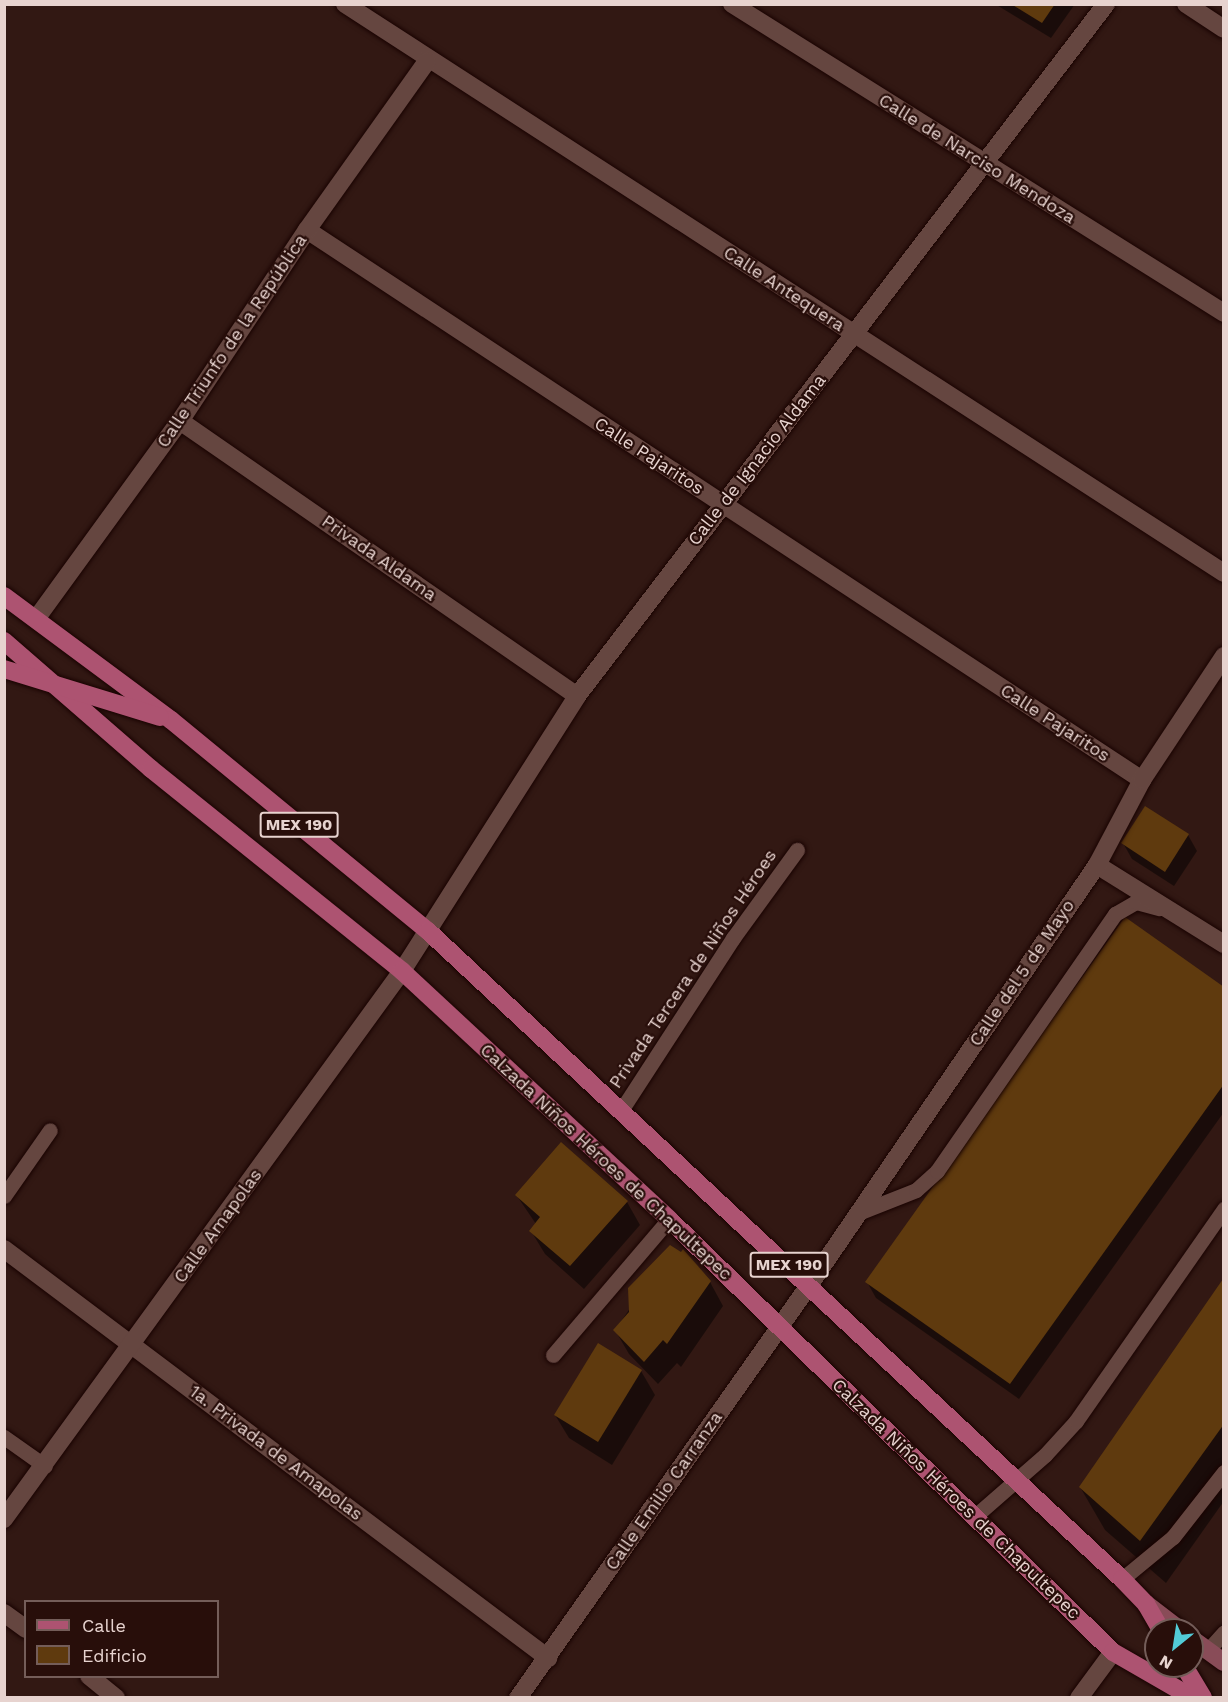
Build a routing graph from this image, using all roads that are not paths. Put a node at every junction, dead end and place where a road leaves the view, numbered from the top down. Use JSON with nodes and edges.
{"nodes":[{"id":1,"x":345,"y":4,"type":"edge"},
{"id":2,"x":732,"y":4,"type":"edge"},
{"id":3,"x":1106,"y":4,"type":"edge"},
{"id":4,"x":1186,"y":4,"type":"edge"},
{"id":5,"x":1224,"y":29,"type":"edge"},
{"id":6,"x":427,"y":61,"type":"junction"},
{"id":7,"x":986,"y":165,"type":"junction"},
{"id":8,"x":307,"y":230,"type":"junction"},
{"id":9,"x":1224,"y":313,"type":"edge"},
{"id":10,"x":855,"y":334,"type":"junction"},
{"id":11,"x":180,"y":421,"type":"junction"},
{"id":12,"x":721,"y":504,"type":"junction"},
{"id":13,"x":1224,"y":573,"type":"edge"},
{"id":14,"x":4,"y":596,"type":"edge"},
{"id":15,"x":36,"y":619,"type":"junction"},
{"id":16,"x":4,"y":641,"type":"edge"},
{"id":17,"x":1224,"y":656,"type":"edge"},
{"id":18,"x":4,"y":669,"type":"edge"},
{"id":19,"x":62,"y":688,"type":"junction"},
{"id":20,"x":577,"y":696,"type":"junction"},
{"id":21,"x":171,"y":720,"type":"junction"},
{"id":22,"x":1142,"y":780,"type":"junction"},
{"id":23,"x":797,"y":850,"type":"dead end"},
{"id":24,"x":1097,"y":864,"type":"junction"},
{"id":25,"x":1179,"y":916,"type":"junction"},
{"id":26,"x":428,"y":930,"type":"junction"},
{"id":27,"x":1224,"y":944,"type":"edge"},
{"id":28,"x":402,"y":971,"type":"junction"},
{"id":29,"x":622,"y":1109,"type":"junction"},
{"id":30,"x":50,"y":1130,"type":"dead end"},
{"id":31,"x":4,"y":1196,"type":"edge"},
{"id":32,"x":1224,"y":1209,"type":"edge"},
{"id":33,"x":858,"y":1214,"type":"junction"},
{"id":34,"x":669,"y":1219,"type":"junction"},
{"id":35,"x":4,"y":1249,"type":"edge"},
{"id":36,"x":810,"y":1284,"type":"junction"},
{"id":37,"x":779,"y":1327,"type":"junction"},
{"id":38,"x":132,"y":1345,"type":"junction"},
{"id":39,"x":553,"y":1355,"type":"dead end"},
{"id":40,"x":4,"y":1437,"type":"edge"},
{"id":41,"x":45,"y":1466,"type":"junction"},
{"id":42,"x":1224,"y":1472,"type":"edge"},
{"id":43,"x":1017,"y":1480,"type":"junction"},
{"id":44,"x":974,"y":1517,"type":"junction"},
{"id":45,"x":4,"y":1520,"type":"edge"},
{"id":46,"x":1122,"y":1580,"type":"junction"},
{"id":47,"x":1146,"y":1604,"type":"junction"},
{"id":48,"x":4,"y":1613,"type":"edge"},
{"id":49,"x":1154,"y":1618,"type":"edge"},
{"id":50,"x":1164,"y":1618,"type":"edge"},
{"id":51,"x":24,"y":1628,"type":"edge"},
{"id":52,"x":1224,"y":1632,"type":"edge"},
{"id":53,"x":1204,"y":1647,"type":"edge"},
{"id":54,"x":1208,"y":1650,"type":"junction"},
{"id":55,"x":1113,"y":1652,"type":"junction"},
{"id":56,"x":548,"y":1658,"type":"junction"},
{"id":57,"x":1224,"y":1662,"type":"edge"},
{"id":58,"x":89,"y":1678,"type":"edge"},
{"id":59,"x":1191,"y":1678,"type":"edge"},
{"id":60,"x":116,"y":1698,"type":"edge"},
{"id":61,"x":518,"y":1698,"type":"edge"},
{"id":62,"x":1079,"y":1698,"type":"edge"},
{"id":63,"x":1193,"y":1698,"type":"edge"},
{"id":64,"x":1203,"y":1698,"type":"edge"}],
"edges":[{"from":1,"to":6,"type":"street","name":"Calle Antequera"},
{"from":2,"to":7,"type":"street","name":"Calle de Narciso Mendoza"},
{"from":3,"to":7,"type":"street","name":"Calle de Ignacio Aldama"},
{"from":4,"to":5,"type":"street"},
{"from":6,"to":8,"type":"street","name":"Calle Triunfo de la República"},
{"from":6,"to":10,"type":"street","name":"Calle Antequera"},
{"from":7,"to":9,"type":"street","name":"Calle de Narciso Mendoza"},
{"from":7,"to":10,"type":"street","name":"Calle de Ignacio Aldama"},
{"from":8,"to":11,"type":"street","name":"Calle Triunfo de la República"},
{"from":8,"to":12,"type":"street","name":"Calle Pajaritos"},
{"from":10,"to":12,"type":"street","name":"Calle de Ignacio Aldama"},
{"from":10,"to":13,"type":"street","name":"Calle Antequera"},
{"from":11,"to":15,"type":"street","name":"Calle Triunfo de la República"},
{"from":11,"to":20,"type":"street","name":"Privada Aldama"},
{"from":12,"to":20,"type":"street","name":"Calle de Ignacio Aldama"},
{"from":12,"to":22,"type":"street","name":"Calle Pajaritos"},
{"from":14,"to":15,"type":"main road","number":"MEX 190"},
{"from":15,"to":21,"type":"main road","number":"MEX 190"},
{"from":16,"to":19,"type":"main road","name":"Calzada Niños Héroes de Chapultepec","number":"MEX 190"},
{"from":17,"to":22,"type":"street","name":"Calle del 5 de Mayo"},
{"from":18,"to":19,"type":"main road"},
{"from":19,"to":21,"type":"main road"},
{"from":19,"to":28,"type":"main road","name":"Calzada Niños Héroes de Chapultepec","number":"MEX 190"},
{"from":20,"to":26,"type":"street","name":"Calle de Ignacio Aldama"},
{"from":21,"to":26,"type":"main road","number":"MEX 190"},
{"from":22,"to":24,"type":"street","name":"Calle del 5 de Mayo"},
{"from":23,"to":29,"type":"lane","name":"Privada Tercera de Niños Héroes"},
{"from":24,"to":25,"type":"street"},
{"from":24,"to":33,"type":"street","name":"Calle del 5 de Mayo"},
{"from":25,"to":27,"type":"street"},
{"from":25,"to":33,"type":"lane"},
{"from":26,"to":28,"type":"street","name":"Calle Amapolas"},
{"from":26,"to":29,"type":"main road","number":"MEX 190"},
{"from":28,"to":34,"type":"main road","name":"Calzada Niños Héroes de Chapultepec","number":"MEX 190"},
{"from":28,"to":38,"type":"street","name":"Calle Amapolas"},
{"from":29,"to":36,"type":"main road","number":"MEX 190"},
{"from":30,"to":31,"type":"lane"},
{"from":32,"to":43,"type":"lane"},
{"from":33,"to":36,"type":"street","name":"Calle del 5 de Mayo"},
{"from":34,"to":37,"type":"main road","name":"Calzada Niños Héroes de Chapultepec","number":"MEX 190"},
{"from":34,"to":39,"type":"lane"},
{"from":35,"to":38,"type":"street","name":"1a. Privada de Amapolas"},
{"from":36,"to":37,"type":"street","name":"Calle Emilio Carranza"},
{"from":36,"to":43,"type":"main road","number":"MEX 190"},
{"from":37,"to":44,"type":"main road","name":"Calzada Niños Héroes de Chapultepec","number":"MEX 190"},
{"from":37,"to":56,"type":"street","name":"Calle Emilio Carranza"},
{"from":38,"to":41,"type":"street","name":"Calle Amapolas"},
{"from":38,"to":56,"type":"street","name":"1a. Privada de Amapolas"},
{"from":40,"to":41,"type":"lane"},
{"from":41,"to":45,"type":"street","name":"Calle Amapolas"},
{"from":42,"to":46,"type":"lane"},
{"from":43,"to":44,"type":"lane"},
{"from":43,"to":46,"type":"main road","number":"MEX 190"},
{"from":44,"to":55,"type":"main road","name":"Calzada Niños Héroes de Chapultepec","number":"MEX 190"},
{"from":46,"to":47,"type":"main road","number":"MEX 190"},
{"from":47,"to":49,"type":"main road","number":"MEX 190"},
{"from":47,"to":50,"type":"main road"},
{"from":48,"to":51,"type":"street"},
{"from":52,"to":54,"type":"lane"},
{"from":53,"to":54,"type":"main road"},
{"from":54,"to":57,"type":"main road"},
{"from":55,"to":62,"type":"street"},
{"from":55,"to":63,"type":"main road","name":"Calzada Niños Héroes de Chapultepec","number":"MEX 190"},
{"from":56,"to":61,"type":"street","name":"Calle Emilio Carranza"},
{"from":58,"to":60,"type":"street"},
{"from":59,"to":64,"type":"main road"}]}
